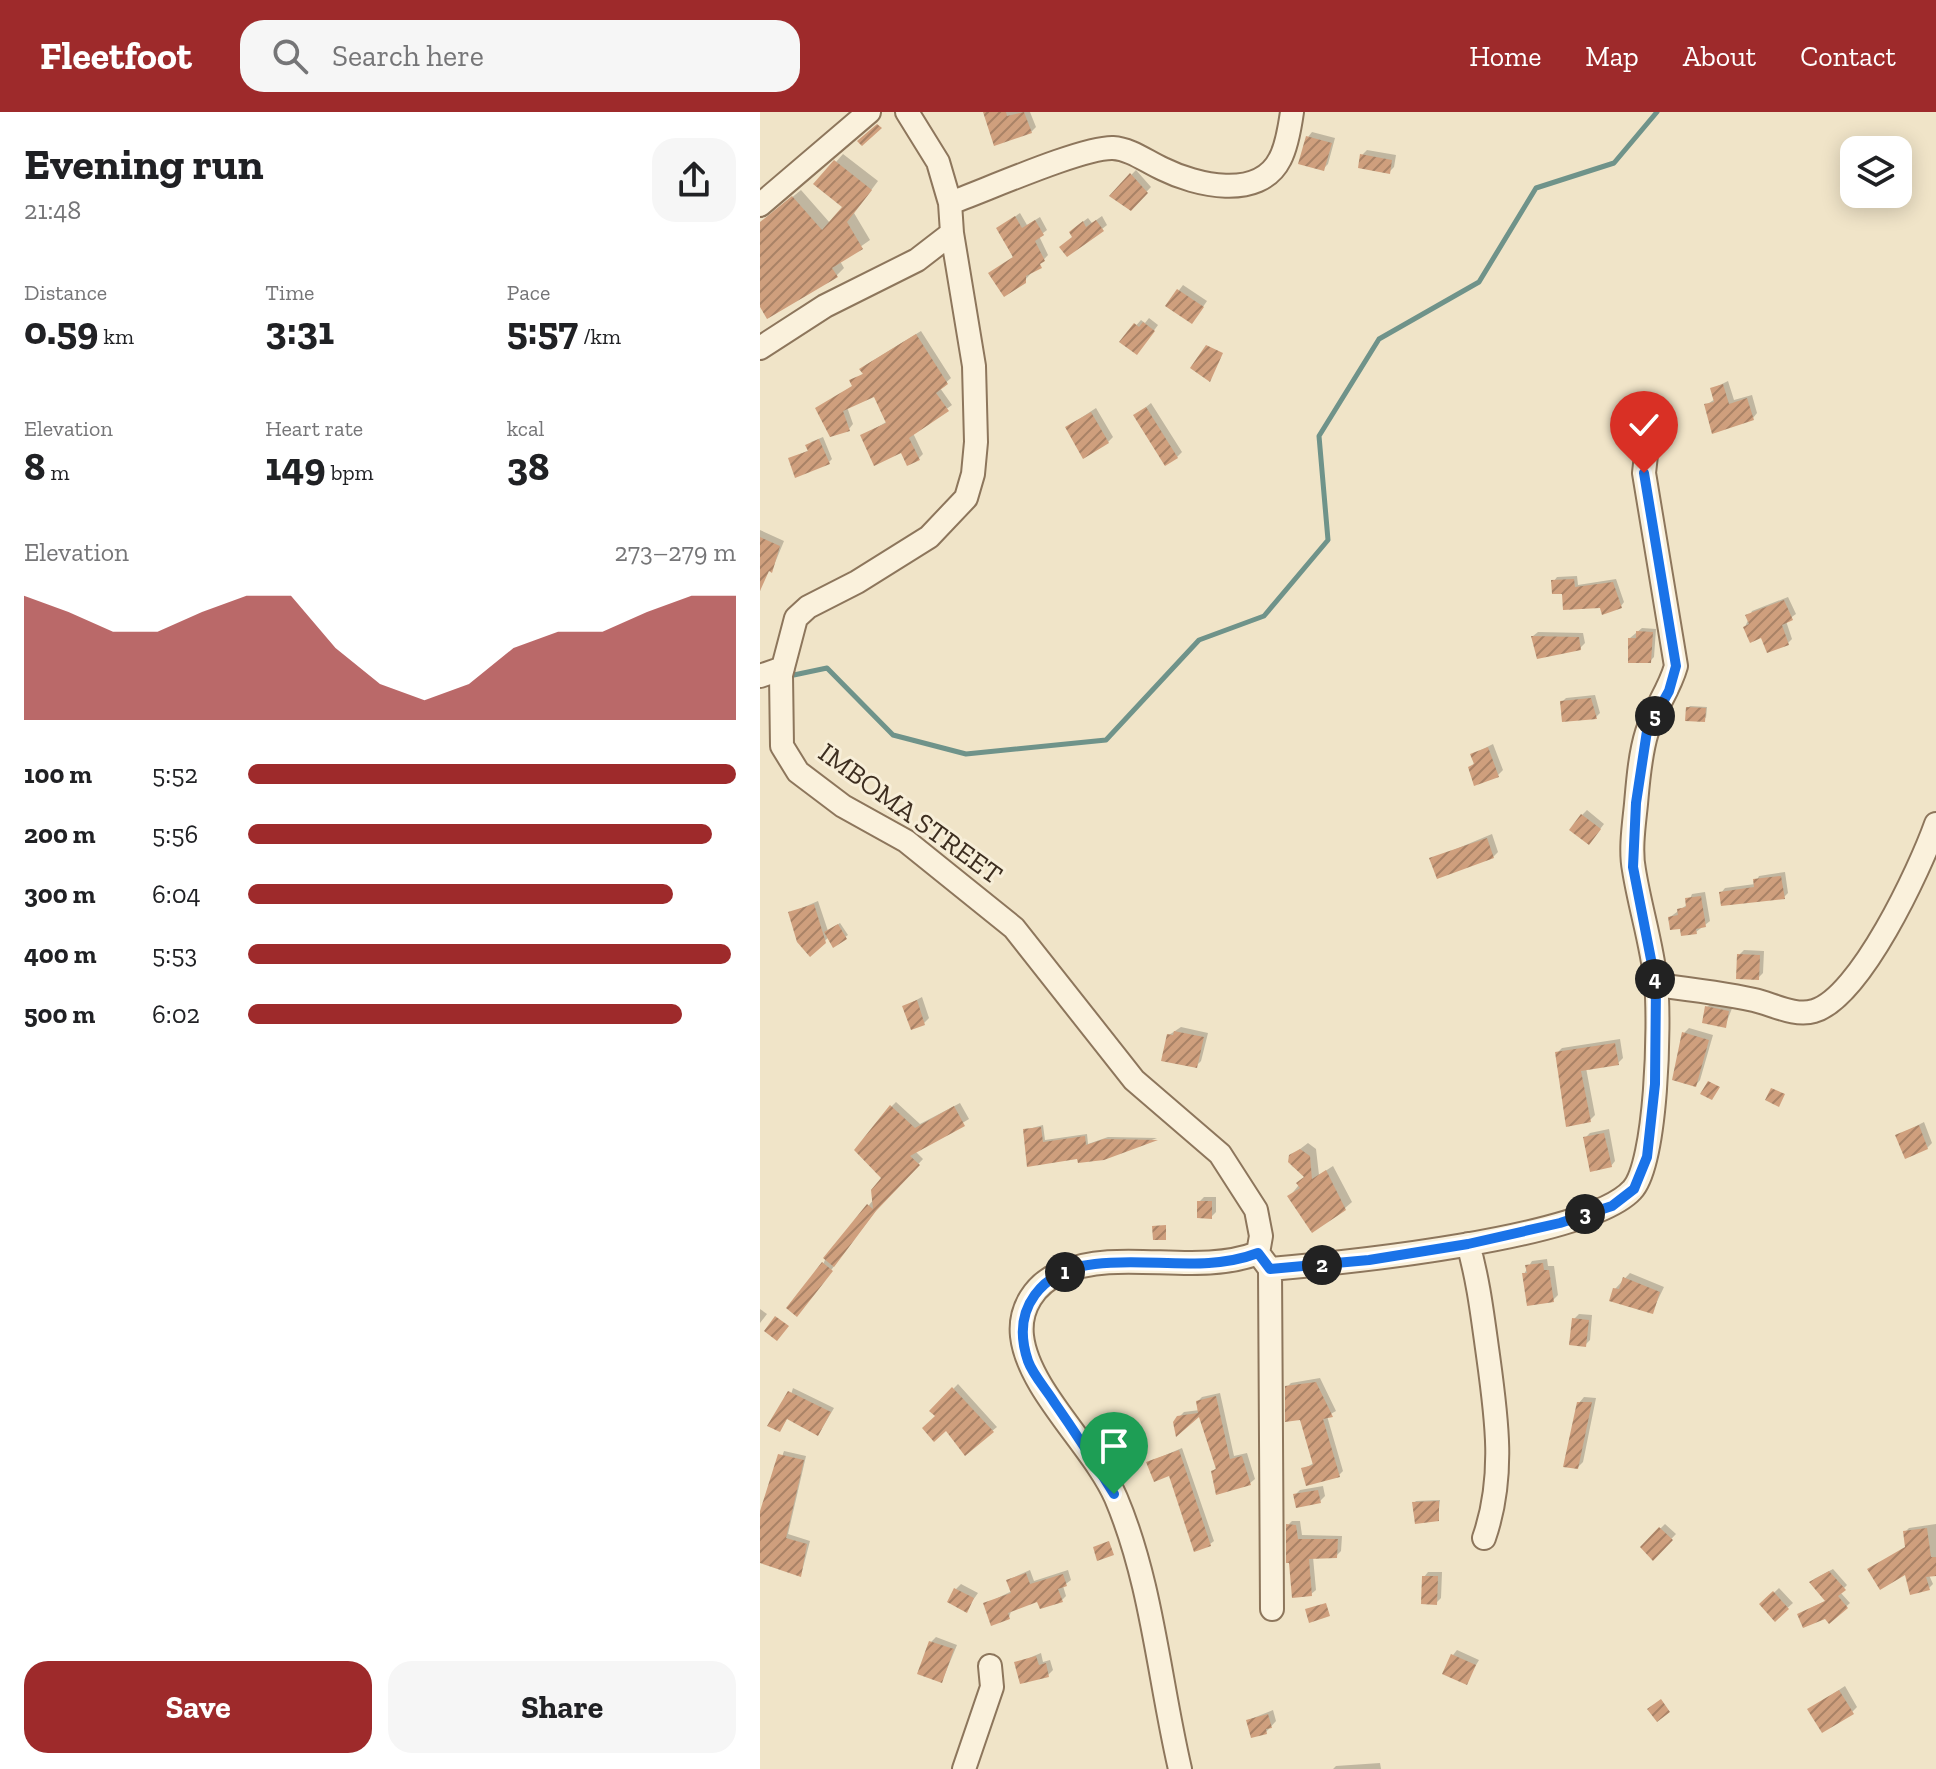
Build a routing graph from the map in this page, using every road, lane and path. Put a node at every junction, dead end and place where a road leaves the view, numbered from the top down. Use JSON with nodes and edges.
{"nodes":[{"id":1,"x":869,"y":112,"type":"edge"},
{"id":2,"x":907,"y":112,"type":"edge"},
{"id":3,"x":1292,"y":112,"type":"edge"},
{"id":4,"x":950,"y":203,"type":"junction"},
{"id":5,"x":760,"y":205,"type":"edge"},
{"id":6,"x":952,"y":233,"type":"junction"},
{"id":7,"x":760,"y":348,"type":"edge"},
{"id":8,"x":1648,"y":437,"type":"dead end"},
{"id":9,"x":776,"y":679,"type":"edge"},
{"id":10,"x":1936,"y":824,"type":"edge"},
{"id":11,"x":1656,"y":985,"type":"junction"},
{"id":12,"x":1468,"y":1244,"type":"junction"},
{"id":13,"x":1264,"y":1261,"type":"junction"},
{"id":14,"x":1484,"y":1538,"type":"dead end"},
{"id":15,"x":1272,"y":1609,"type":"dead end"},
{"id":16,"x":990,"y":1666,"type":"dead end"},
{"id":17,"x":964,"y":1769,"type":"edge"},
{"id":18,"x":1180,"y":1769,"type":"edge"}],
"edges":[{"from":1,"to":5,"type":"street"},
{"from":2,"to":4,"type":"street","name":"IMBOMA STREET"},
{"from":3,"to":4,"type":"street"},
{"from":4,"to":6,"type":"street","name":"IMBOMA STREET"},
{"from":6,"to":7,"type":"street"},
{"from":6,"to":9,"type":"street","name":"IMBOMA STREET"},
{"from":8,"to":11,"type":"street"},
{"from":9,"to":13,"type":"street","name":"IMBOMA STREET"},
{"from":10,"to":11,"type":"street"},
{"from":11,"to":12,"type":"street"},
{"from":12,"to":13,"type":"street"},
{"from":12,"to":14,"type":"street"},
{"from":13,"to":15,"type":"street","name":"IMBOMA STREET"},
{"from":13,"to":18,"type":"street"},
{"from":16,"to":17,"type":"street"}]}
